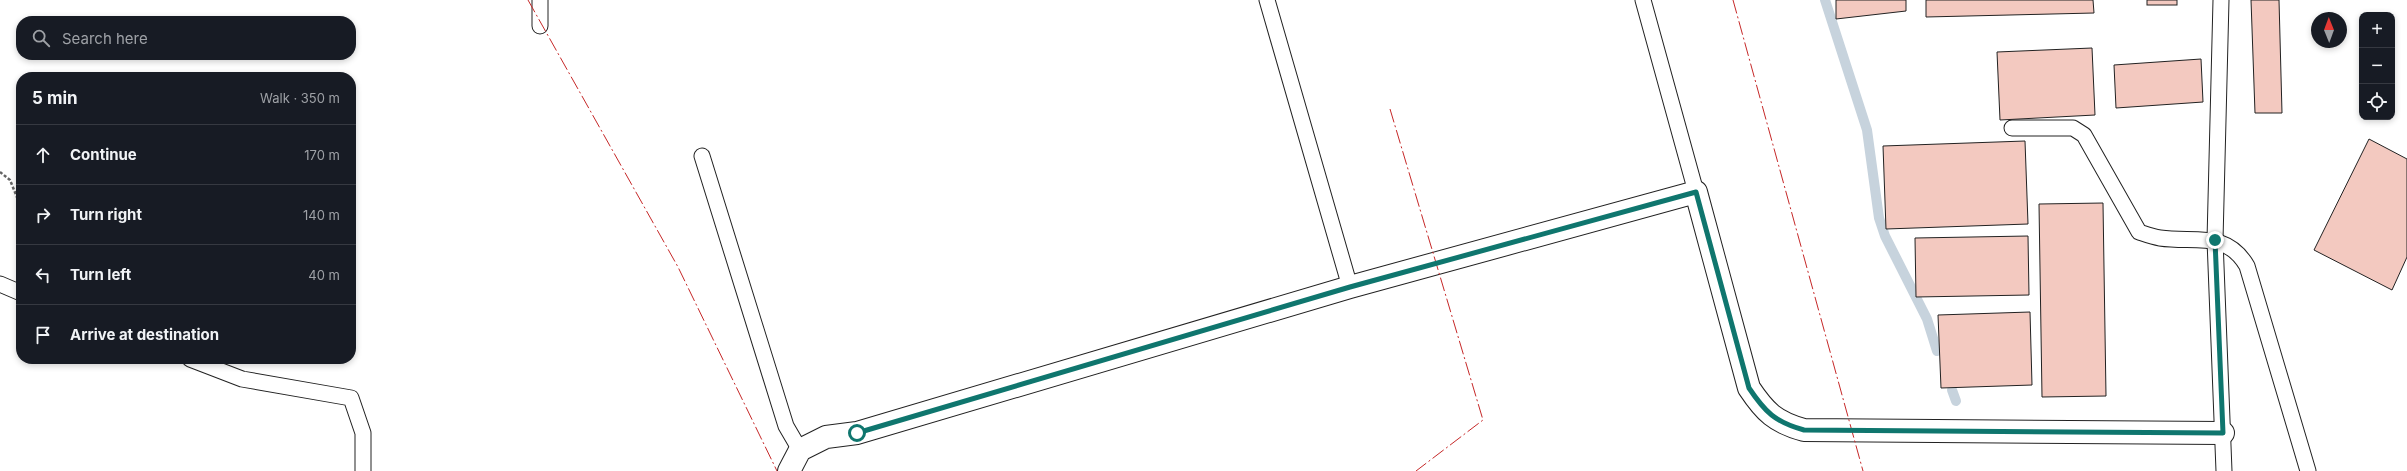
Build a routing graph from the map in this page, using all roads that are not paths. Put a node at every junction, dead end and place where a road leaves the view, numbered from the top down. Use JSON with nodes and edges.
{"nodes":[{"id":1,"x":540,"y":0,"type":"edge"},
{"id":2,"x":1267,"y":0,"type":"edge"},
{"id":3,"x":1643,"y":0,"type":"edge"},
{"id":4,"x":2221,"y":0,"type":"edge"},
{"id":5,"x":540,"y":26,"type":"dead end"},
{"id":6,"x":2012,"y":128,"type":"dead end"},
{"id":7,"x":702,"y":156,"type":"dead end"},
{"id":8,"x":1696,"y":192,"type":"junction"},
{"id":9,"x":2215,"y":240,"type":"junction"},
{"id":10,"x":0,"y":284,"type":"edge"},
{"id":11,"x":1350,"y":287,"type":"junction"},
{"id":12,"x":16,"y":291,"type":"edge"},
{"id":13,"x":203,"y":364,"type":"edge"},
{"id":14,"x":2223,"y":433,"type":"junction"},
{"id":15,"x":800,"y":450,"type":"junction"},
{"id":16,"x":363,"y":471,"type":"edge"},
{"id":17,"x":789,"y":471,"type":"edge"},
{"id":18,"x":2224,"y":471,"type":"edge"},
{"id":19,"x":2308,"y":471,"type":"edge"}],
"edges":[{"from":1,"to":5,"type":"lane"},
{"from":2,"to":11,"type":"lane"},
{"from":3,"to":8,"type":"lane"},
{"from":4,"to":9,"type":"lane"},
{"from":6,"to":9,"type":"lane"},
{"from":7,"to":15,"type":"lane"},
{"from":8,"to":11,"type":"street"},
{"from":8,"to":14,"type":"street"},
{"from":9,"to":14,"type":"lane"},
{"from":9,"to":19,"type":"lane"},
{"from":10,"to":12,"type":"lane"},
{"from":11,"to":15,"type":"street"},
{"from":13,"to":16,"type":"lane"},
{"from":14,"to":18,"type":"lane"},
{"from":15,"to":17,"type":"street"}]}
